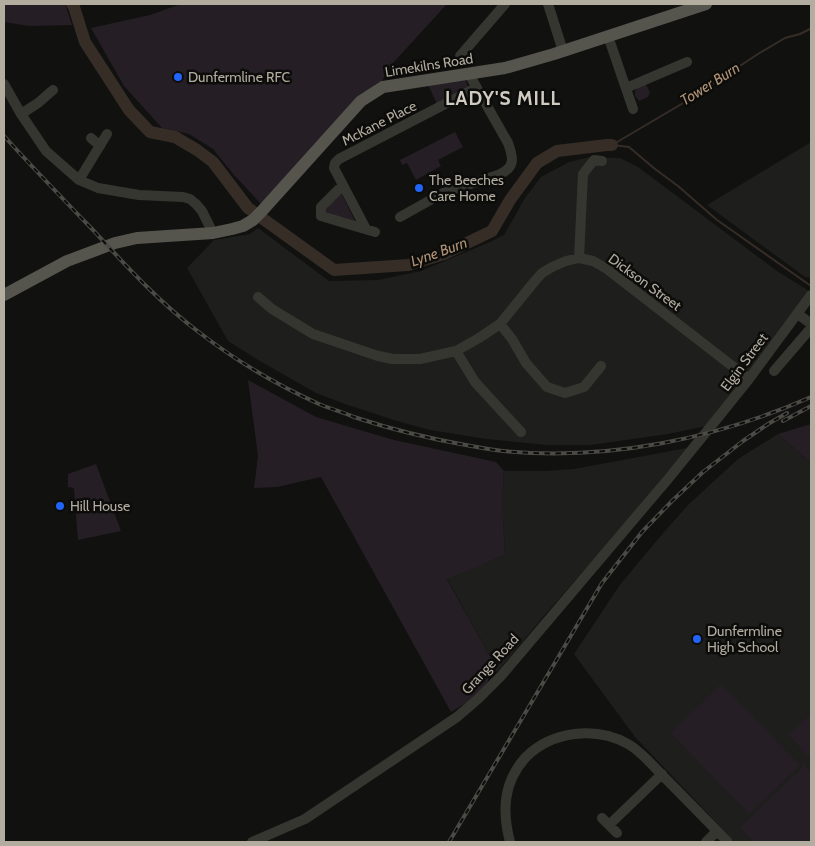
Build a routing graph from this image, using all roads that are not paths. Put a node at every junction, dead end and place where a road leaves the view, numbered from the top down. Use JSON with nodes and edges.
{"nodes":[{"id":1,"x":505,"y":4,"type":"edge"},
{"id":2,"x":551,"y":4,"type":"edge"},
{"id":3,"x":706,"y":4,"type":"edge"},
{"id":4,"x":608,"y":36,"type":"junction"},
{"id":5,"x":563,"y":51,"type":"junction"},
{"id":6,"x":460,"y":56,"type":"dead end"},
{"id":7,"x":687,"y":62,"type":"dead end"},
{"id":8,"x":469,"y":74,"type":"junction"},
{"id":9,"x":4,"y":84,"type":"edge"},
{"id":10,"x":476,"y":88,"type":"junction"},
{"id":11,"x":626,"y":88,"type":"junction"},
{"id":12,"x":53,"y":90,"type":"dead end"},
{"id":13,"x":633,"y":109,"type":"dead end"},
{"id":14,"x":21,"y":114,"type":"junction"},
{"id":15,"x":107,"y":134,"type":"dead end"},
{"id":16,"x":91,"y":138,"type":"dead end"},
{"id":17,"x":100,"y":146,"type":"junction"},
{"id":18,"x":602,"y":161,"type":"dead end"},
{"id":19,"x":79,"y":180,"type":"junction"},
{"id":20,"x":343,"y":185,"type":"junction"},
{"id":21,"x":400,"y":217,"type":"dead end"},
{"id":22,"x":213,"y":232,"type":"junction"},
{"id":23,"x":579,"y":258,"type":"junction"},
{"id":24,"x":4,"y":294,"type":"edge"},
{"id":25,"x":811,"y":295,"type":"edge"},
{"id":26,"x":258,"y":297,"type":"dead end"},
{"id":27,"x":798,"y":314,"type":"junction"},
{"id":28,"x":500,"y":324,"type":"junction"},
{"id":29,"x":811,"y":326,"type":"edge"},
{"id":30,"x":456,"y":351,"type":"junction"},
{"id":31,"x":601,"y":366,"type":"dead end"},
{"id":32,"x":774,"y":371,"type":"dead end"},
{"id":33,"x":749,"y":379,"type":"junction"},
{"id":34,"x":522,"y":432,"type":"dead end"},
{"id":35,"x":697,"y":442,"type":"joint"},
{"id":36,"x":662,"y":774,"type":"junction"},
{"id":37,"x":717,"y":831,"type":"junction"},
{"id":38,"x":617,"y":833,"type":"dead end"},
{"id":39,"x":252,"y":842,"type":"edge"},
{"id":40,"x":510,"y":842,"type":"edge"},
{"id":41,"x":706,"y":842,"type":"edge"},
{"id":42,"x":728,"y":842,"type":"edge"}],
"edges":[{"from":1,"to":6,"type":"street"},
{"from":2,"to":5,"type":"street"},
{"from":3,"to":4,"type":"main road","name":"Limekilns Road"},
{"from":4,"to":5,"type":"main road","name":"Limekilns Road"},
{"from":4,"to":11,"type":"street"},
{"from":5,"to":8,"type":"main road","name":"Limekilns Road"},
{"from":7,"to":11,"type":"street"},
{"from":8,"to":10,"type":"street"},
{"from":8,"to":22,"type":"main road","name":"Limekilns Road"},
{"from":9,"to":14,"type":"street"},
{"from":10,"to":20,"type":"street","name":"McKane Place"},
{"from":10,"to":21,"type":"street"},
{"from":11,"to":13,"type":"street"},
{"from":12,"to":14,"type":"street"},
{"from":14,"to":19,"type":"street"},
{"from":15,"to":17,"type":"street"},
{"from":16,"to":17,"type":"street"},
{"from":17,"to":19,"type":"street"},
{"from":18,"to":23,"type":"street"},
{"from":19,"to":22,"type":"street"},
{"from":20,"to":20,"type":"street","name":"McKane Place"},
{"from":22,"to":24,"type":"main road","name":"Limekilns Road"},
{"from":23,"to":28,"type":"street"},
{"from":23,"to":33,"type":"street","name":"Dickson Street"},
{"from":25,"to":27,"type":"street","name":"Elgin Street"},
{"from":26,"to":30,"type":"street"},
{"from":27,"to":29,"type":"street"},
{"from":27,"to":33,"type":"street","name":"Elgin Street"},
{"from":28,"to":30,"type":"street"},
{"from":28,"to":31,"type":"street"},
{"from":29,"to":32,"type":"street"},
{"from":30,"to":34,"type":"street"},
{"from":33,"to":35,"type":"street","name":"Elgin Street"},
{"from":35,"to":39,"type":"street","name":"Grange Road"},
{"from":36,"to":37,"type":"street"},
{"from":36,"to":38,"type":"street"},
{"from":36,"to":40,"type":"street"},
{"from":37,"to":41,"type":"street"},
{"from":37,"to":42,"type":"street"}]}
